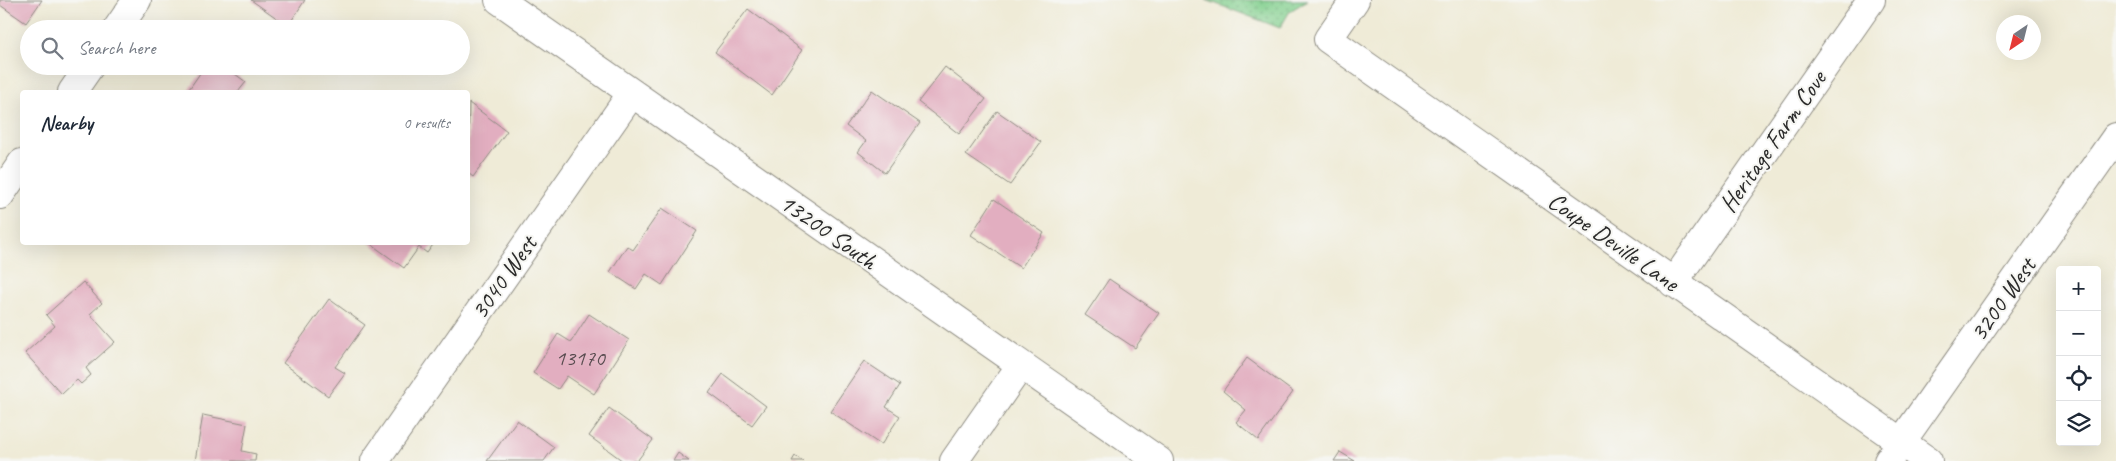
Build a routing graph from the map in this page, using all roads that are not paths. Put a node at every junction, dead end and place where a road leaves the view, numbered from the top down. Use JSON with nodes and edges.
{"nodes":[{"id":1,"x":137,"y":0,"type":"edge"},
{"id":2,"x":499,"y":0,"type":"edge"},
{"id":3,"x":1355,"y":0,"type":"edge"},
{"id":4,"x":1871,"y":0,"type":"edge"},
{"id":5,"x":123,"y":20,"type":"edge"},
{"id":6,"x":84,"y":75,"type":"edge"},
{"id":7,"x":73,"y":90,"type":"edge"},
{"id":8,"x":632,"y":93,"type":"junction"},
{"id":9,"x":2116,"y":137,"type":"edge"},
{"id":10,"x":20,"y":166,"type":"edge"},
{"id":11,"x":0,"y":195,"type":"edge"},
{"id":12,"x":1673,"y":283,"type":"junction"},
{"id":13,"x":1021,"y":365,"type":"junction"},
{"id":14,"x":1894,"y":452,"type":"edge"},
{"id":15,"x":375,"y":461,"type":"edge"},
{"id":16,"x":954,"y":461,"type":"edge"},
{"id":17,"x":1159,"y":461,"type":"edge"},
{"id":18,"x":1928,"y":461,"type":"edge"}],
"edges":[{"from":1,"to":5,"type":"street"},
{"from":2,"to":8,"type":"street","name":"13200 South"},
{"from":3,"to":12,"type":"street","name":"Coupe Deville Lane"},
{"from":4,"to":12,"type":"street","name":"Heritage Farm Cove"},
{"from":6,"to":7,"type":"street"},
{"from":8,"to":13,"type":"street","name":"13200 South"},
{"from":8,"to":15,"type":"street","name":"3040 West"},
{"from":9,"to":14,"type":"street","name":"3200 West"},
{"from":10,"to":11,"type":"street"},
{"from":12,"to":14,"type":"street","name":"Coupe Deville Lane"},
{"from":13,"to":16,"type":"street"},
{"from":13,"to":17,"type":"street","name":"13200 South"},
{"from":14,"to":18,"type":"street","name":"Coupe Deville Lane"}]}
